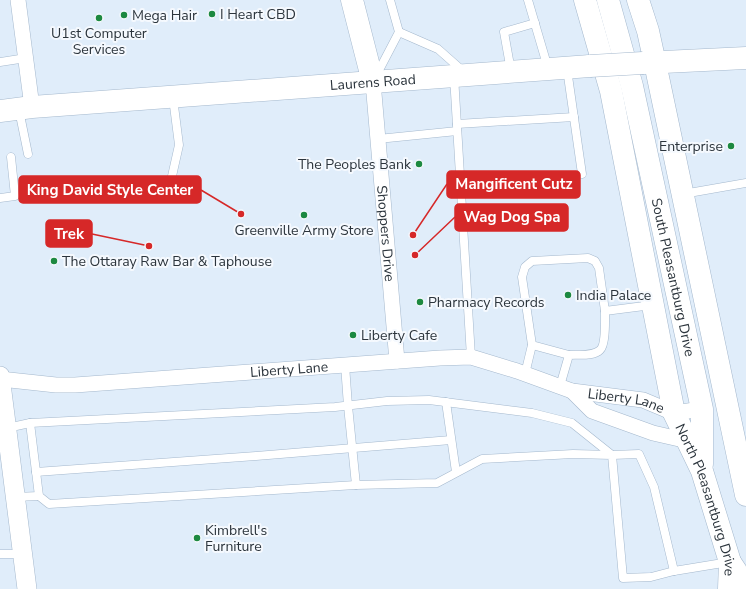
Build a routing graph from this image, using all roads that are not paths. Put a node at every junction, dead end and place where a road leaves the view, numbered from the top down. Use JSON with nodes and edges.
{"nodes":[{"id":1,"x":18,"y":0,"type":"edge"},
{"id":2,"x":352,"y":0,"type":"edge"},
{"id":3,"x":390,"y":0,"type":"edge"},
{"id":4,"x":528,"y":0,"type":"edge"},
{"id":5,"x":585,"y":0,"type":"edge"},
{"id":6,"x":608,"y":0,"type":"edge"},
{"id":7,"x":638,"y":0,"type":"edge"},
{"id":8,"x":535,"y":23,"type":"junction"},
{"id":9,"x":399,"y":32,"type":"junction"},
{"id":10,"x":745,"y":57,"type":"edge"},
{"id":11,"x":26,"y":58,"type":"junction"},
{"id":12,"x":0,"y":62,"type":"edge"},
{"id":13,"x":649,"y":63,"type":"junction"},
{"id":14,"x":558,"y":69,"type":"junction"},
{"id":15,"x":511,"y":72,"type":"junction"},
{"id":16,"x":460,"y":76,"type":"junction"},
{"id":17,"x":373,"y":82,"type":"junction"},
{"id":18,"x":173,"y":97,"type":"junction"},
{"id":19,"x":17,"y":109,"type":"edge"},
{"id":20,"x":574,"y":117,"type":"junction"},
{"id":21,"x":457,"y":128,"type":"junction"},
{"id":22,"x":378,"y":139,"type":"junction"},
{"id":23,"x":28,"y":154,"type":"dead end"},
{"id":24,"x":11,"y":157,"type":"dead end"},
{"id":25,"x":582,"y":174,"type":"dead end"},
{"id":26,"x":746,"y":183,"type":"edge"},
{"id":27,"x":170,"y":185,"type":"dead end"},
{"id":28,"x":682,"y":194,"type":"junction"},
{"id":29,"x":0,"y":198,"type":"edge"},
{"id":30,"x":653,"y":305,"type":"junction"},
{"id":31,"x":605,"y":310,"type":"junction"},
{"id":32,"x":532,"y":345,"type":"junction"},
{"id":33,"x":569,"y":355,"type":"junction"},
{"id":34,"x":471,"y":357,"type":"junction"},
{"id":35,"x":397,"y":361,"type":"junction"},
{"id":36,"x":346,"y":365,"type":"junction"},
{"id":37,"x":524,"y":374,"type":"junction"},
{"id":38,"x":0,"y":376,"type":"edge"},
{"id":39,"x":0,"y":379,"type":"edge"},
{"id":40,"x":566,"y":388,"type":"junction"},
{"id":41,"x":446,"y":402,"type":"junction"},
{"id":42,"x":348,"y":406,"type":"junction"},
{"id":43,"x":702,"y":409,"type":"junction"},
{"id":44,"x":674,"y":414,"type":"junction"},
{"id":45,"x":30,"y":423,"type":"junction"},
{"id":46,"x":3,"y":429,"type":"edge"},
{"id":47,"x":451,"y":440,"type":"junction"},
{"id":48,"x":688,"y":441,"type":"junction"},
{"id":49,"x":353,"y":449,"type":"junction"},
{"id":50,"x":612,"y":455,"type":"junction"},
{"id":51,"x":702,"y":471,"type":"junction"},
{"id":52,"x":36,"y":472,"type":"junction"},
{"id":53,"x":456,"y":472,"type":"junction"},
{"id":54,"x":356,"y":485,"type":"junction"},
{"id":55,"x":746,"y":495,"type":"edge"},
{"id":56,"x":39,"y":496,"type":"junction"},
{"id":57,"x":15,"y":497,"type":"junction"},
{"id":58,"x":0,"y":554,"type":"edge"},
{"id":59,"x":22,"y":554,"type":"junction"},
{"id":60,"x":730,"y":562,"type":"junction"},
{"id":61,"x":674,"y":571,"type":"junction"},
{"id":62,"x":746,"y":586,"type":"edge"},
{"id":63,"x":27,"y":589,"type":"edge"},
{"id":64,"x":729,"y":589,"type":"edge"}],
"edges":[{"from":1,"to":11,"type":"street"},
{"from":2,"to":17,"type":"main road"},
{"from":3,"to":9,"type":"lane"},
{"from":4,"to":8,"type":"lane"},
{"from":5,"to":30,"type":"main road","name":"South Pleasantburg Drive"},
{"from":6,"to":43,"type":"main road","name":"South Pleasantburg Drive"},
{"from":7,"to":13,"type":"main road"},
{"from":8,"to":14,"type":"lane"},
{"from":8,"to":15,"type":"lane"},
{"from":9,"to":16,"type":"lane"},
{"from":9,"to":17,"type":"lane"},
{"from":10,"to":13,"type":"main road","name":"Laurens Road"},
{"from":11,"to":12,"type":"lane"},
{"from":11,"to":19,"type":"street"},
{"from":13,"to":14,"type":"main road","name":"Laurens Road","bridge":true},
{"from":13,"to":28,"type":"main road"},
{"from":14,"to":15,"type":"main road","name":"Laurens Road"},
{"from":14,"to":20,"type":"lane"},
{"from":15,"to":16,"type":"main road","name":"Laurens Road"},
{"from":16,"to":17,"type":"main road","name":"Laurens Road"},
{"from":16,"to":21,"type":"lane"},
{"from":17,"to":18,"type":"main road","name":"Laurens Road"},
{"from":17,"to":22,"type":"street","name":"Shoppers Drive"},
{"from":18,"to":19,"type":"main road","name":"Laurens Road"},
{"from":18,"to":27,"type":"lane"},
{"from":19,"to":23,"type":"lane"},
{"from":20,"to":21,"type":"lane"},
{"from":20,"to":25,"type":"lane"},
{"from":21,"to":22,"type":"lane"},
{"from":21,"to":34,"type":"lane"},
{"from":22,"to":35,"type":"street","name":"Shoppers Drive"},
{"from":24,"to":29,"type":"lane"},
{"from":26,"to":28,"type":"lane"},
{"from":28,"to":55,"type":"main road"},
{"from":30,"to":31,"type":"lane"},
{"from":30,"to":44,"type":"main road","name":"South Pleasantburg Drive"},
{"from":31,"to":32,"type":"lane"},
{"from":31,"to":33,"type":"lane"},
{"from":32,"to":33,"type":"lane"},
{"from":32,"to":37,"type":"lane"},
{"from":33,"to":40,"type":"lane"},
{"from":34,"to":35,"type":"street","name":"Liberty Lane"},
{"from":34,"to":37,"type":"street","name":"Liberty Lane"},
{"from":35,"to":36,"type":"street","name":"Liberty Lane"},
{"from":36,"to":39,"type":"street","name":"Liberty Lane"},
{"from":36,"to":42,"type":"lane"},
{"from":37,"to":40,"type":"street","name":"Liberty Lane"},
{"from":38,"to":39,"type":"street"},
{"from":39,"to":46,"type":"street"},
{"from":40,"to":44,"type":"street","name":"Liberty Lane"},
{"from":40,"to":48,"type":"street","name":"Liberty Lane"},
{"from":41,"to":42,"type":"lane"},
{"from":41,"to":47,"type":"lane"},
{"from":41,"to":50,"type":"lane"},
{"from":42,"to":45,"type":"lane"},
{"from":42,"to":49,"type":"lane"},
{"from":43,"to":44,"type":"street","name":"Liberty Lane"},
{"from":43,"to":51,"type":"main road","name":"South Pleasantburg Drive"},
{"from":44,"to":48,"type":"main road","name":"North Pleasantburg Drive"},
{"from":45,"to":46,"type":"lane"},
{"from":45,"to":52,"type":"lane"},
{"from":46,"to":57,"type":"street"},
{"from":47,"to":49,"type":"lane"},
{"from":47,"to":53,"type":"lane"},
{"from":48,"to":51,"type":"main road","name":"North Pleasantburg Drive"},
{"from":49,"to":52,"type":"lane"},
{"from":49,"to":54,"type":"lane"},
{"from":50,"to":53,"type":"lane"},
{"from":50,"to":61,"type":"lane"},
{"from":50,"to":61,"type":"lane"},
{"from":51,"to":60,"type":"main road","name":"North Pleasantburg Drive"},
{"from":52,"to":56,"type":"lane"},
{"from":53,"to":54,"type":"lane"},
{"from":54,"to":56,"type":"lane"},
{"from":56,"to":57,"type":"lane"},
{"from":57,"to":59,"type":"street"},
{"from":58,"to":59,"type":"lane"},
{"from":59,"to":63,"type":"street"},
{"from":60,"to":61,"type":"lane"},
{"from":60,"to":62,"type":"main road"},
{"from":60,"to":64,"type":"main road","name":"North Pleasantburg Drive"}]}
